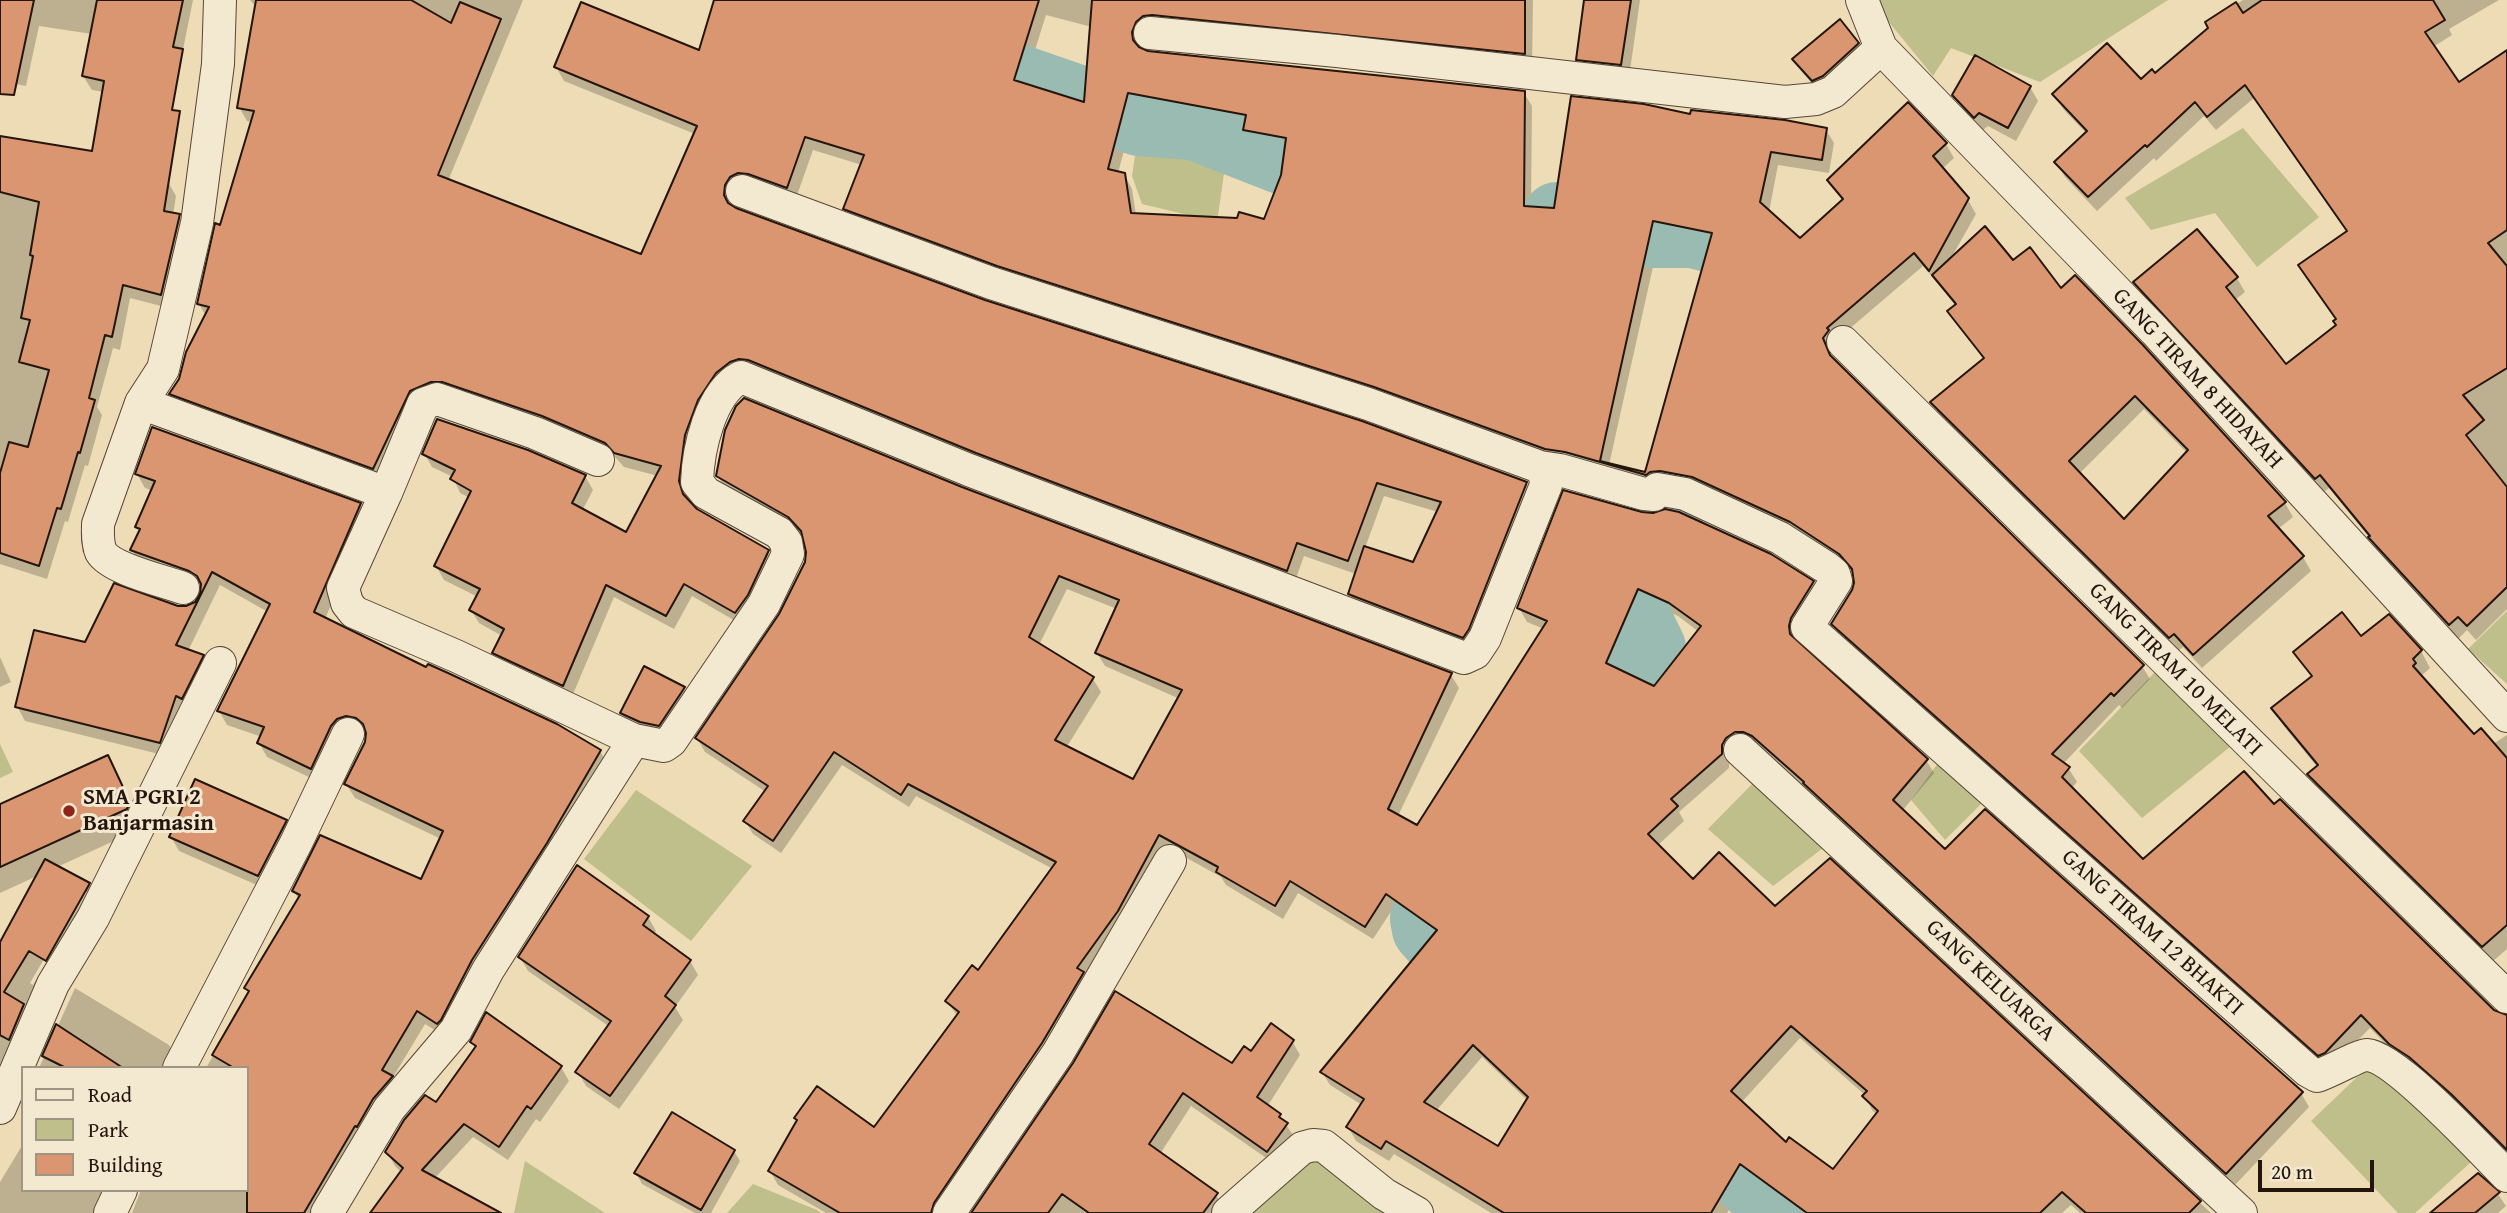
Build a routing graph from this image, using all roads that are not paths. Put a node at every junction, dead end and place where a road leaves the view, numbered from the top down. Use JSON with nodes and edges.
{"nodes":[{"id":1,"x":220,"y":0,"type":"edge"},
{"id":2,"x":1862,"y":0,"type":"edge"},
{"id":3,"x":1150,"y":33,"type":"dead end"},
{"id":4,"x":1881,"y":48,"type":"junction"},
{"id":5,"x":742,"y":191,"type":"dead end"},
{"id":6,"x":1843,"y":342,"type":"dead end"},
{"id":7,"x":141,"y":403,"type":"junction"},
{"id":8,"x":598,"y":460,"type":"dead end"},
{"id":9,"x":1540,"y":467,"type":"junction"},
{"id":10,"x":386,"y":493,"type":"junction"},
{"id":11,"x":183,"y":588,"type":"dead end"},
{"id":12,"x":220,"y":663,"type":"dead end"},
{"id":13,"x":2507,"y":716,"type":"edge"},
{"id":14,"x":348,"y":734,"type":"dead end"},
{"id":15,"x":634,"y":740,"type":"junction"},
{"id":16,"x":1740,"y":750,"type":"dead end"},
{"id":17,"x":1170,"y":860,"type":"dead end"},
{"id":18,"x":2507,"y":997,"type":"edge"},
{"id":19,"x":180,"y":1066,"type":"edge"},
{"id":20,"x":0,"y":1108,"type":"edge"},
{"id":21,"x":2507,"y":1176,"type":"edge"},
{"id":22,"x":120,"y":1192,"type":"edge"},
{"id":23,"x":110,"y":1213,"type":"edge"},
{"id":24,"x":327,"y":1213,"type":"edge"},
{"id":25,"x":949,"y":1213,"type":"edge"},
{"id":26,"x":1228,"y":1213,"type":"edge"},
{"id":27,"x":1417,"y":1213,"type":"edge"},
{"id":28,"x":2241,"y":1213,"type":"edge"}],
"edges":[{"from":1,"to":7,"type":"street"},
{"from":2,"to":4,"type":"street"},
{"from":3,"to":4,"type":"street"},
{"from":4,"to":13,"type":"street","name":"GANG TIRAM 8 HIDAYAH"},
{"from":5,"to":9,"type":"street"},
{"from":6,"to":18,"type":"street","name":"GANG TIRAM 10 MELATI"},
{"from":7,"to":10,"type":"street"},
{"from":7,"to":11,"type":"street"},
{"from":8,"to":10,"type":"street"},
{"from":9,"to":15,"type":"street"},
{"from":9,"to":21,"type":"street","name":"GANG TIRAM 12 BHAKTI"},
{"from":10,"to":15,"type":"street"},
{"from":12,"to":20,"type":"street"},
{"from":14,"to":19,"type":"street"},
{"from":15,"to":24,"type":"street"},
{"from":16,"to":28,"type":"street","name":"GANG KELUARGA"},
{"from":17,"to":25,"type":"street"},
{"from":22,"to":23,"type":"street"},
{"from":26,"to":27,"type":"street"}]}
